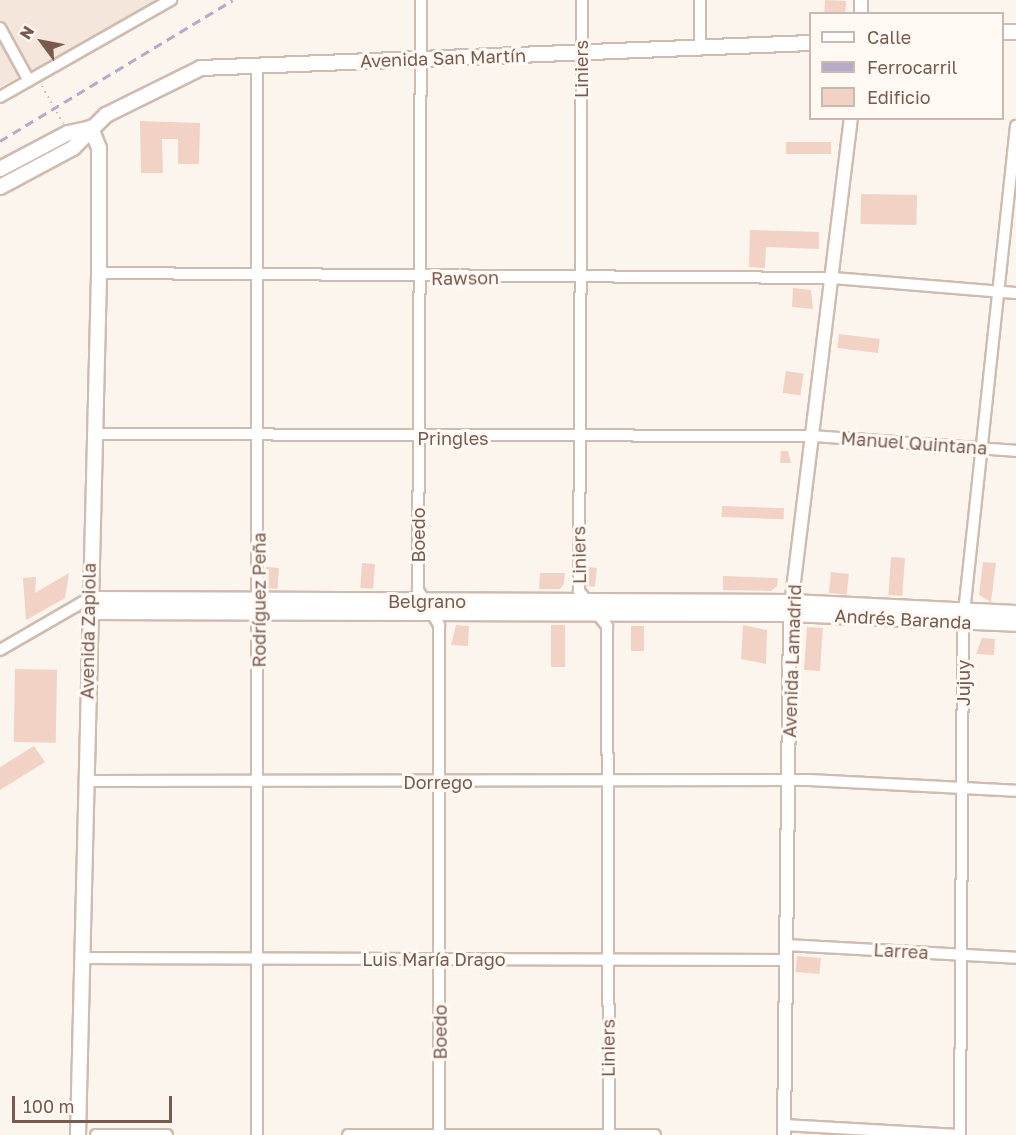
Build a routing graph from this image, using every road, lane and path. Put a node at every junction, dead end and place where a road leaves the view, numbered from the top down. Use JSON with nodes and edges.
{"nodes":[{"id":1,"x":421,"y":0,"type":"edge"},
{"id":2,"x":582,"y":0,"type":"edge"},
{"id":3,"x":700,"y":0,"type":"edge"},
{"id":4,"x":166,"y":1,"type":"edge"},
{"id":5,"x":0,"y":28,"type":"edge"},
{"id":6,"x":809,"y":43,"type":"edge"},
{"id":7,"x":700,"y":48,"type":"junction"},
{"id":8,"x":581,"y":52,"type":"junction"},
{"id":9,"x":421,"y":59,"type":"junction"},
{"id":10,"x":257,"y":65,"type":"junction"},
{"id":11,"x":33,"y":78,"type":"junction"},
{"id":12,"x":0,"y":97,"type":"edge"},
{"id":13,"x":851,"y":120,"type":"edge"},
{"id":14,"x":1016,"y":126,"type":"edge"},
{"id":15,"x":91,"y":128,"type":"junction"},
{"id":16,"x":69,"y":133,"type":"junction"},
{"id":17,"x":0,"y":169,"type":"edge"},
{"id":18,"x":0,"y":187,"type":"edge"},
{"id":19,"x":99,"y":273,"type":"junction"},
{"id":20,"x":259,"y":276,"type":"junction"},
{"id":21,"x":580,"y":277,"type":"junction"},
{"id":22,"x":420,"y":278,"type":"junction"},
{"id":23,"x":832,"y":278,"type":"junction"},
{"id":24,"x":995,"y":291,"type":"junction"},
{"id":25,"x":1016,"y":293,"type":"edge"},
{"id":26,"x":93,"y":434,"type":"junction"},
{"id":27,"x":258,"y":436,"type":"junction"},
{"id":28,"x":813,"y":436,"type":"junction"},
{"id":29,"x":419,"y":438,"type":"junction"},
{"id":30,"x":578,"y":439,"type":"junction"},
{"id":31,"x":979,"y":447,"type":"junction"},
{"id":32,"x":1016,"y":451,"type":"edge"},
{"id":33,"x":420,"y":601,"type":"junction"},
{"id":34,"x":583,"y":601,"type":"junction"},
{"id":35,"x":88,"y":605,"type":"junction"},
{"id":36,"x":259,"y":607,"type":"junction"},
{"id":37,"x":791,"y":608,"type":"junction"},
{"id":38,"x":430,"y":612,"type":"junction"},
{"id":39,"x":600,"y":612,"type":"junction"},
{"id":40,"x":1016,"y":614,"type":"edge"},
{"id":41,"x":964,"y":616,"type":"junction"},
{"id":42,"x":1016,"y":624,"type":"edge"},
{"id":43,"x":0,"y":650,"type":"edge"},
{"id":44,"x":788,"y":780,"type":"junction"},
{"id":45,"x":87,"y":781,"type":"junction"},
{"id":46,"x":440,"y":782,"type":"junction"},
{"id":47,"x":259,"y":783,"type":"junction"},
{"id":48,"x":606,"y":783,"type":"junction"},
{"id":49,"x":963,"y":788,"type":"junction"},
{"id":50,"x":1016,"y":790,"type":"edge"},
{"id":51,"x":786,"y":945,"type":"junction"},
{"id":52,"x":961,"y":955,"type":"junction"},
{"id":53,"x":82,"y":958,"type":"junction"},
{"id":54,"x":1016,"y":958,"type":"edge"},
{"id":55,"x":440,"y":959,"type":"junction"},
{"id":56,"x":608,"y":959,"type":"junction"},
{"id":57,"x":258,"y":960,"type":"junction"},
{"id":58,"x":786,"y":960,"type":"junction"},
{"id":59,"x":784,"y":1130,"type":"edge"},
{"id":60,"x":78,"y":1135,"type":"edge"},
{"id":61,"x":96,"y":1135,"type":"edge"},
{"id":62,"x":167,"y":1135,"type":"edge"},
{"id":63,"x":256,"y":1135,"type":"edge"},
{"id":64,"x":348,"y":1135,"type":"edge"},
{"id":65,"x":439,"y":1135,"type":"edge"},
{"id":66,"x":609,"y":1135,"type":"edge"},
{"id":67,"x":655,"y":1135,"type":"edge"},
{"id":68,"x":959,"y":1135,"type":"edge"}],
"edges":[{"from":1,"to":9,"type":"street","name":"Boedo"},
{"from":2,"to":8,"type":"street","name":"Liniers"},
{"from":3,"to":7,"type":"street"},
{"from":4,"to":11,"type":"street"},
{"from":5,"to":11,"type":"street"},
{"from":6,"to":7,"type":"main road","name":"Avenida San Martín"},
{"from":7,"to":8,"type":"main road","name":"Avenida San Martín"},
{"from":8,"to":9,"type":"main road","name":"Avenida San Martín"},
{"from":8,"to":21,"type":"street","name":"Liniers"},
{"from":9,"to":10,"type":"main road","name":"Avenida San Martín"},
{"from":9,"to":22,"type":"street","name":"Boedo"},
{"from":10,"to":15,"type":"main road","name":"Avenida San Martín"},
{"from":10,"to":20,"type":"street","name":"Rodríguez Peña"},
{"from":11,"to":12,"type":"street"},
{"from":11,"to":16,"type":"path"},
{"from":13,"to":23,"type":"street","name":"Avenida Lamadrid"},
{"from":14,"to":24,"type":"street","name":"Jujuy"},
{"from":15,"to":16,"type":"main road","name":"Avenida San Martín"},
{"from":15,"to":18,"type":"main road","name":"Avenida San Martín"},
{"from":15,"to":19,"type":"main road","name":"Avenida Zapiola"},
{"from":16,"to":17,"type":"main road","name":"Avenida San Martín"},
{"from":19,"to":20,"type":"street","name":"Rawson"},
{"from":19,"to":26,"type":"main road","name":"Avenida Zapiola"},
{"from":20,"to":22,"type":"street","name":"Rawson"},
{"from":20,"to":27,"type":"street","name":"Rodríguez Peña"},
{"from":21,"to":22,"type":"street","name":"Rawson"},
{"from":21,"to":23,"type":"street","name":"Rawson"},
{"from":21,"to":30,"type":"street","name":"Liniers"},
{"from":22,"to":29,"type":"street","name":"Boedo"},
{"from":23,"to":24,"type":"street","name":"Rawson"},
{"from":23,"to":28,"type":"street","name":"Avenida Lamadrid"},
{"from":24,"to":25,"type":"street","name":"Rawson"},
{"from":24,"to":31,"type":"street","name":"Jujuy"},
{"from":26,"to":27,"type":"street","name":"Pringles"},
{"from":26,"to":35,"type":"main road","name":"Avenida Zapiola"},
{"from":27,"to":29,"type":"street","name":"Pringles"},
{"from":27,"to":36,"type":"street","name":"Rodríguez Peña"},
{"from":28,"to":30,"type":"street","name":"Pringles"},
{"from":28,"to":31,"type":"street","name":"Manuel Quintana"},
{"from":28,"to":37,"type":"street","name":"Avenida Lamadrid"},
{"from":29,"to":30,"type":"street","name":"Pringles"},
{"from":29,"to":33,"type":"street","name":"Boedo"},
{"from":30,"to":34,"type":"street","name":"Liniers"},
{"from":31,"to":32,"type":"street","name":"Manuel Quintana"},
{"from":31,"to":41,"type":"street","name":"Jujuy"},
{"from":33,"to":34,"type":"main road","name":"Belgrano"},
{"from":33,"to":36,"type":"main road","name":"Belgrano"},
{"from":33,"to":38,"type":"street","name":"Boedo"},
{"from":34,"to":37,"type":"main road","name":"Belgrano"},
{"from":34,"to":39,"type":"street","name":"Liniers"},
{"from":35,"to":36,"type":"main road","name":"Belgrano"},
{"from":35,"to":43,"type":"street","name":"Belgrano"},
{"from":35,"to":45,"type":"main road","name":"Avenida Zapiola"},
{"from":36,"to":38,"type":"main road","name":"Belgrano"},
{"from":36,"to":47,"type":"street","name":"Rodríguez Peña"},
{"from":37,"to":39,"type":"main road","name":"Belgrano"},
{"from":37,"to":41,"type":"main road","name":"Andrés Baranda"},
{"from":37,"to":44,"type":"street","name":"Avenida Lamadrid"},
{"from":38,"to":39,"type":"main road","name":"Belgrano"},
{"from":38,"to":46,"type":"street","name":"Boedo"},
{"from":39,"to":48,"type":"street","name":"Liniers"},
{"from":40,"to":41,"type":"main road","name":"Andrés Baranda"},
{"from":41,"to":42,"type":"main road","name":"Andrés Baranda"},
{"from":41,"to":49,"type":"street","name":"Jujuy"},
{"from":44,"to":48,"type":"street","name":"Dorrego"},
{"from":44,"to":49,"type":"street","name":"Dorrego"},
{"from":44,"to":51,"type":"street","name":"Avenida Lamadrid"},
{"from":45,"to":47,"type":"street","name":"Dorrego"},
{"from":45,"to":53,"type":"main road","name":"Avenida Zapiola"},
{"from":46,"to":47,"type":"street","name":"Dorrego"},
{"from":46,"to":48,"type":"street","name":"Dorrego"},
{"from":46,"to":55,"type":"street","name":"Boedo"},
{"from":47,"to":57,"type":"street","name":"Rodríguez Peña"},
{"from":48,"to":56,"type":"street","name":"Liniers"},
{"from":49,"to":50,"type":"street","name":"Dorrego"},
{"from":49,"to":52,"type":"street","name":"Jujuy"},
{"from":51,"to":52,"type":"street","name":"Larrea"},
{"from":51,"to":58,"type":"street","name":"Avenida Lamadrid"},
{"from":52,"to":54,"type":"street","name":"Larrea"},
{"from":52,"to":68,"type":"street","name":"Jujuy"},
{"from":53,"to":57,"type":"street","name":"Luis María Drago"},
{"from":53,"to":60,"type":"main road","name":"Avenida Zapiola"},
{"from":55,"to":56,"type":"street","name":"Luis María Drago"},
{"from":55,"to":57,"type":"street","name":"Luis María Drago"},
{"from":55,"to":65,"type":"street","name":"Boedo"},
{"from":56,"to":58,"type":"street","name":"Luis María Drago"},
{"from":56,"to":66,"type":"street","name":"Liniers"},
{"from":57,"to":63,"type":"street","name":"Rodríguez Peña"},
{"from":58,"to":59,"type":"street","name":"Avenida Lamadrid"},
{"from":59,"to":68,"type":"street"},
{"from":61,"to":62,"type":"street"},
{"from":64,"to":65,"type":"street"},
{"from":65,"to":66,"type":"street"},
{"from":66,"to":67,"type":"street"}]}
